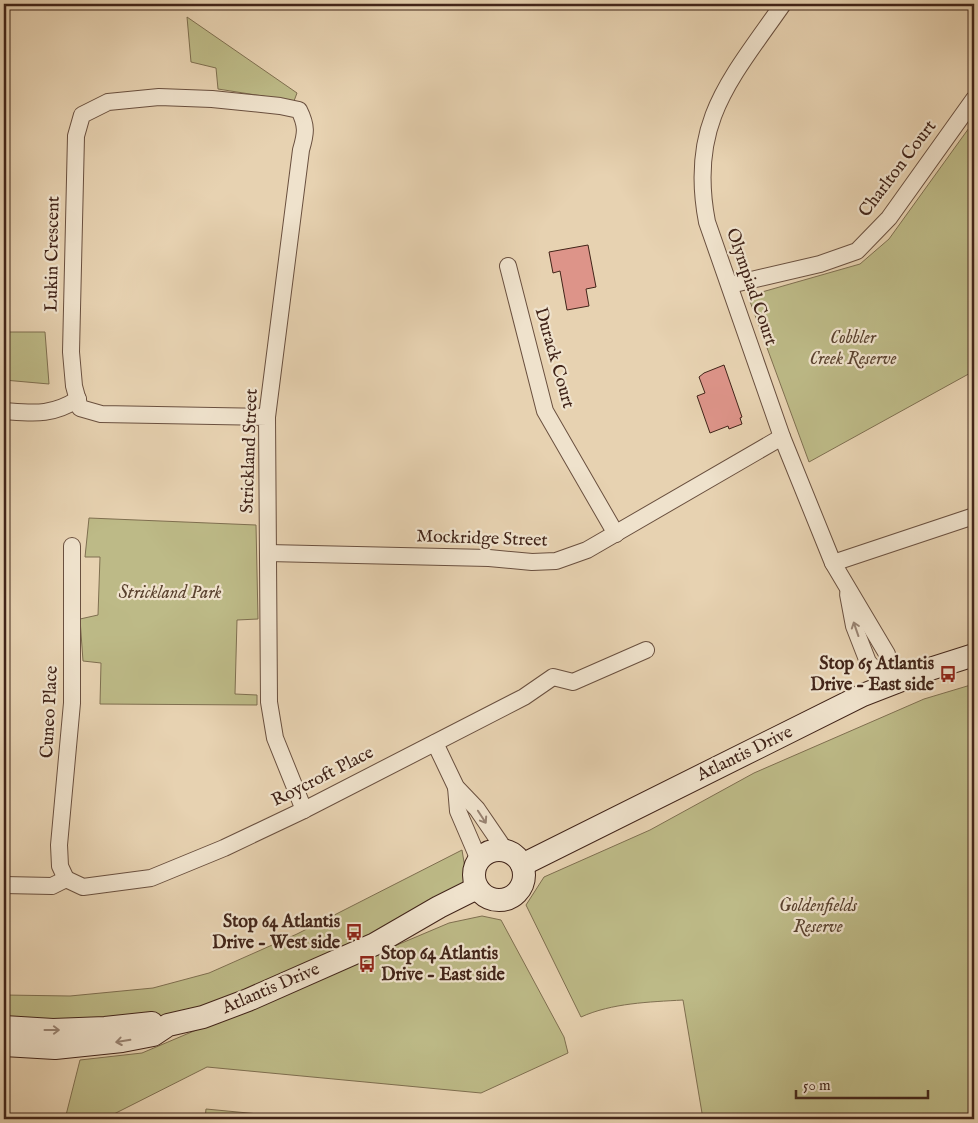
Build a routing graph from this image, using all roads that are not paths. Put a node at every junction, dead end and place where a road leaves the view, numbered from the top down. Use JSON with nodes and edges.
{"nodes":[{"id":1,"x":783,"y":4,"type":"edge"},
{"id":2,"x":974,"y":99,"type":"edge"},
{"id":3,"x":280,"y":106,"type":"joint"},
{"id":4,"x":508,"y":266,"type":"dead end"},
{"id":5,"x":730,"y":285,"type":"junction"},
{"id":6,"x":78,"y":399,"type":"junction"},
{"id":7,"x":4,"y":412,"type":"edge"},
{"id":8,"x":267,"y":417,"type":"junction"},
{"id":9,"x":782,"y":437,"type":"junction"},
{"id":10,"x":974,"y":516,"type":"edge"},
{"id":11,"x":616,"y":534,"type":"junction"},
{"id":12,"x":72,"y":546,"type":"dead end"},
{"id":13,"x":268,"y":553,"type":"junction"},
{"id":14,"x":833,"y":563,"type":"junction"},
{"id":15,"x":646,"y":650,"type":"dead end"},
{"id":16,"x":974,"y":655,"type":"edge"},
{"id":17,"x":889,"y":685,"type":"junction"},
{"id":18,"x":435,"y":743,"type":"junction"},
{"id":19,"x":456,"y":787,"type":"junction"},
{"id":20,"x":304,"y":810,"type":"junction"},
{"id":21,"x":505,"y":850,"type":"junction"},
{"id":22,"x":479,"y":860,"type":"junction"},
{"id":23,"x":522,"y":865,"type":"junction"},
{"id":24,"x":66,"y":879,"type":"junction"},
{"id":25,"x":4,"y":885,"type":"edge"},
{"id":26,"x":477,"y":888,"type":"junction"},
{"id":27,"x":168,"y":1025,"type":"junction"},
{"id":28,"x":4,"y":1027,"type":"edge"},
{"id":29,"x":4,"y":1045,"type":"edge"}],
"edges":[{"from":1,"to":5,"type":"street","name":"Olympiad Court"},
{"from":2,"to":5,"type":"street","name":"Charlton Court"},
{"from":3,"to":6,"type":"street","name":"Lukin Crescent"},
{"from":3,"to":8,"type":"street","name":"Strickland Street"},
{"from":4,"to":11,"type":"street","name":"Durack Court"},
{"from":5,"to":9,"type":"street","name":"Olympiad Court"},
{"from":6,"to":7,"type":"street"},
{"from":6,"to":8,"type":"street"},
{"from":8,"to":13,"type":"street","name":"Strickland Street"},
{"from":9,"to":11,"type":"street","name":"Mockridge Street"},
{"from":9,"to":14,"type":"street","name":"Olympiad Court"},
{"from":10,"to":14,"type":"street"},
{"from":11,"to":13,"type":"street","name":"Mockridge Street"},
{"from":12,"to":24,"type":"street","name":"Cuneo Place"},
{"from":13,"to":20,"type":"street","name":"Strickland Street"},
{"from":14,"to":17,"type":"street","name":"Olympiad Court"},
{"from":15,"to":18,"type":"street","name":"Roycroft Place"},
{"from":16,"to":17,"type":"street","name":"Atlantis Drive"},
{"from":17,"to":23,"type":"street","name":"Atlantis Drive"},
{"from":18,"to":19,"type":"street"},
{"from":18,"to":20,"type":"street","name":"Roycroft Place"},
{"from":19,"to":21,"type":"street","one_way":true},
{"from":19,"to":22,"type":"street"},
{"from":20,"to":24,"type":"street","name":"Roycroft Place"},
{"from":21,"to":22,"type":"street"},
{"from":21,"to":23,"type":"street"},
{"from":22,"to":26,"type":"street"},
{"from":23,"to":26,"type":"street"},
{"from":24,"to":25,"type":"street"},
{"from":26,"to":27,"type":"street","name":"Atlantis Drive"},
{"from":28,"to":27,"type":"street","name":"Atlantis Drive","one_way":true},
{"from":27,"to":29,"type":"street","name":"Atlantis Drive","one_way":true}]}
